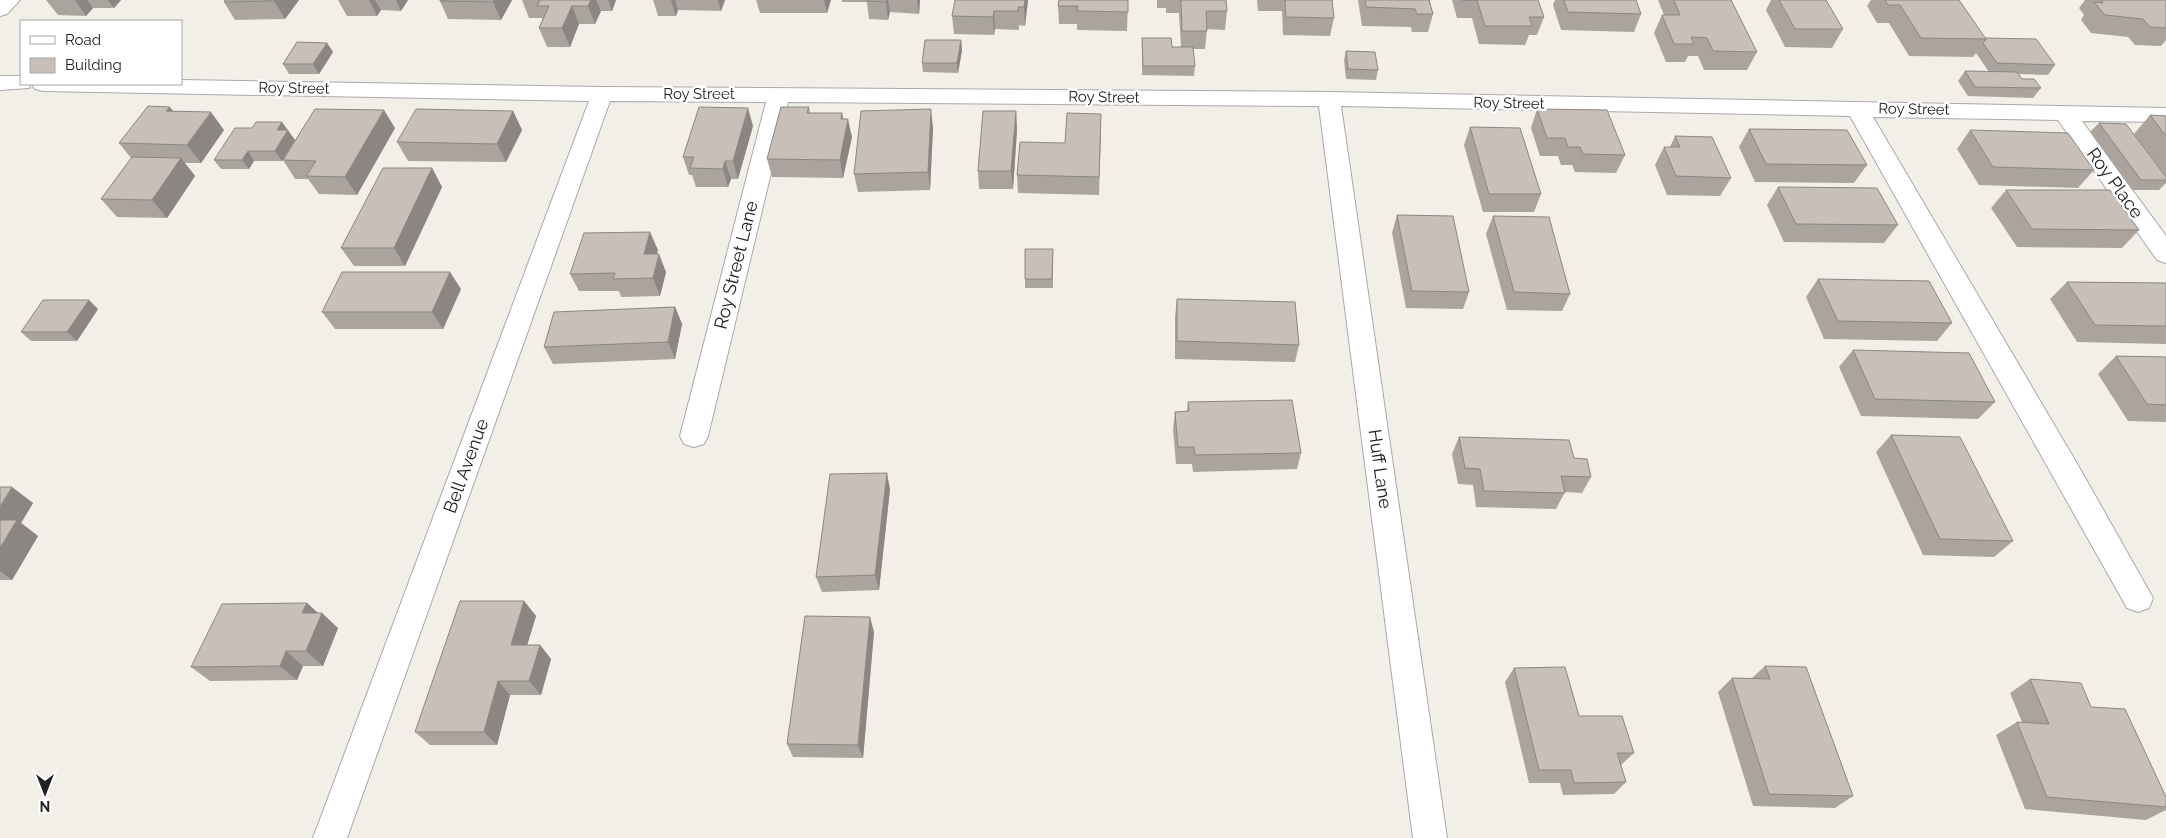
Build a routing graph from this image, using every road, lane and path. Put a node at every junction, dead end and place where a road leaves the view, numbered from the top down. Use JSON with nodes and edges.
{"nodes":[{"id":1,"x":10,"y":0,"type":"edge"},
{"id":2,"x":0,"y":10,"type":"edge"},
{"id":3,"x":0,"y":83,"type":"edge"},
{"id":4,"x":20,"y":83,"type":"edge"},
{"id":5,"x":99,"y":85,"type":"edge"},
{"id":6,"x":602,"y":94,"type":"junction"},
{"id":7,"x":779,"y":94,"type":"junction"},
{"id":8,"x":1329,"y":100,"type":"junction"},
{"id":9,"x":1857,"y":108,"type":"junction"},
{"id":10,"x":2064,"y":112,"type":"junction"},
{"id":11,"x":2166,"y":115,"type":"edge"},
{"id":12,"x":2166,"y":254,"type":"edge"},
{"id":13,"x":694,"y":436,"type":"dead end"},
{"id":14,"x":2138,"y":598,"type":"dead end"},
{"id":15,"x":330,"y":838,"type":"edge"},
{"id":16,"x":1430,"y":838,"type":"edge"}],
"edges":[{"from":1,"to":2,"type":"street"},
{"from":3,"to":4,"type":"street"},
{"from":5,"to":6,"type":"street","name":"Roy Street"},
{"from":6,"to":7,"type":"street","name":"Roy Street"},
{"from":6,"to":15,"type":"street","name":"Bell Avenue"},
{"from":7,"to":8,"type":"street","name":"Roy Street"},
{"from":7,"to":13,"type":"street","name":"Roy Street Lane"},
{"from":8,"to":9,"type":"street","name":"Roy Street"},
{"from":8,"to":16,"type":"street","name":"Huff Lane"},
{"from":9,"to":10,"type":"street","name":"Roy Street"},
{"from":9,"to":14,"type":"street"},
{"from":10,"to":11,"type":"street","name":"Roy Street"},
{"from":10,"to":12,"type":"street","name":"Roy Place"}]}
